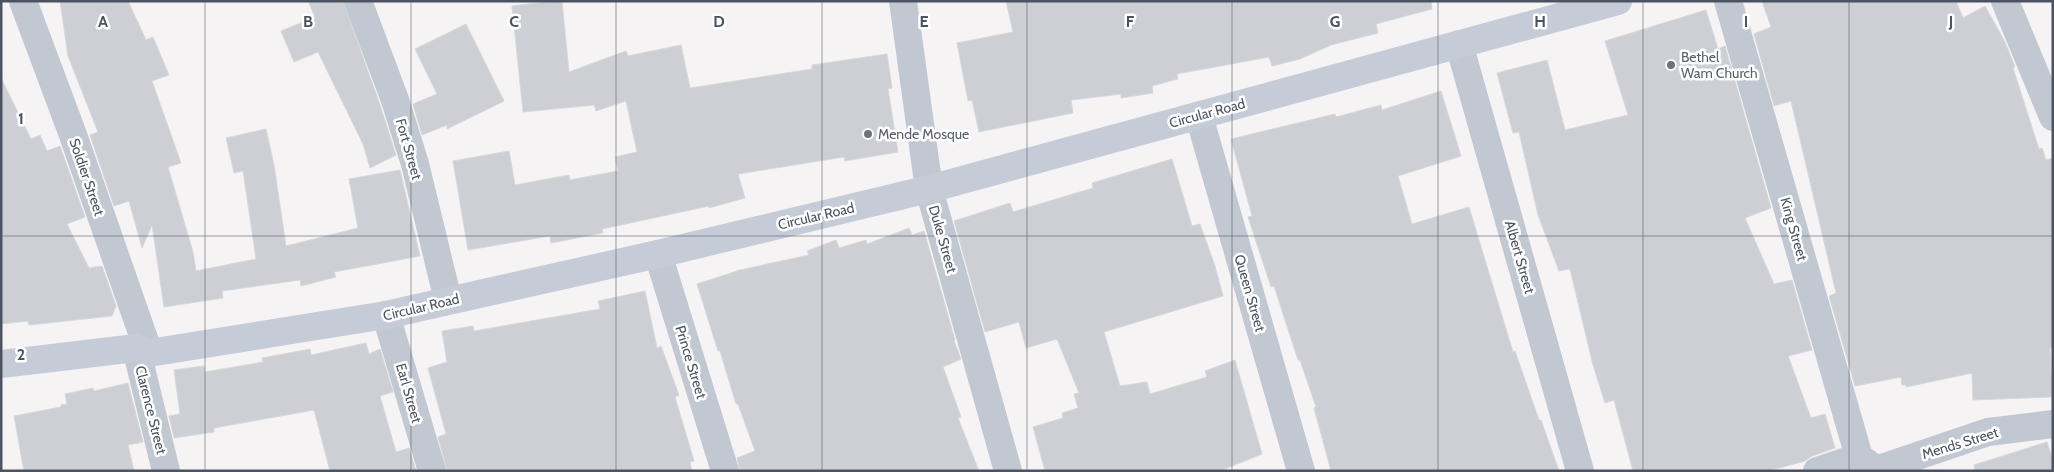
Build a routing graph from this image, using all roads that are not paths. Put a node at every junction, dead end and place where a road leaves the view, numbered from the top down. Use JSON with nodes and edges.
{"nodes":[{"id":1,"x":23,"y":1,"type":"edge"},
{"id":2,"x":358,"y":1,"type":"edge"},
{"id":3,"x":903,"y":1,"type":"edge"},
{"id":4,"x":1618,"y":1,"type":"edge"},
{"id":5,"x":1728,"y":1,"type":"edge"},
{"id":6,"x":2005,"y":1,"type":"edge"},
{"id":7,"x":1459,"y":44,"type":"junction"},
{"id":8,"x":1198,"y":116,"type":"junction"},
{"id":9,"x":2053,"y":117,"type":"edge"},
{"id":10,"x":929,"y":189,"type":"junction"},
{"id":11,"x":658,"y":254,"type":"junction"},
{"id":12,"x":448,"y":300,"type":"junction"},
{"id":13,"x":386,"y":315,"type":"junction"},
{"id":14,"x":143,"y":351,"type":"junction"},
{"id":15,"x":1,"y":364,"type":"edge"},
{"id":16,"x":2053,"y":424,"type":"edge"},
{"id":17,"x":1871,"y":466,"type":"edge"},
{"id":18,"x":166,"y":471,"type":"edge"},
{"id":19,"x":432,"y":471,"type":"edge"},
{"id":20,"x":725,"y":471,"type":"edge"},
{"id":21,"x":1008,"y":471,"type":"edge"},
{"id":22,"x":1300,"y":471,"type":"edge"},
{"id":23,"x":1580,"y":471,"type":"edge"},
{"id":24,"x":1816,"y":471,"type":"edge"}],
"edges":[{"from":1,"to":14,"type":"street","name":"Soldier Street"},
{"from":2,"to":12,"type":"street","name":"Fort Street"},
{"from":3,"to":10,"type":"street","name":"Duke Street"},
{"from":4,"to":7,"type":"main road","name":"Circular Road"},
{"from":5,"to":17,"type":"street","name":"King Street"},
{"from":6,"to":9,"type":"street"},
{"from":7,"to":8,"type":"main road","name":"Circular Road"},
{"from":7,"to":23,"type":"street","name":"Albert Street"},
{"from":8,"to":10,"type":"main road","name":"Circular Road"},
{"from":8,"to":22,"type":"street","name":"Queen Street"},
{"from":10,"to":11,"type":"main road","name":"Circular Road"},
{"from":10,"to":21,"type":"street","name":"Duke Street"},
{"from":11,"to":12,"type":"main road","name":"Circular Road"},
{"from":11,"to":20,"type":"street","name":"Prince Street"},
{"from":12,"to":13,"type":"main road","name":"Circular Road"},
{"from":13,"to":14,"type":"main road","name":"Circular Road"},
{"from":13,"to":19,"type":"street","name":"Earl Street"},
{"from":14,"to":15,"type":"main road","name":"Circular Road"},
{"from":14,"to":18,"type":"street","name":"Clarence Street"},
{"from":16,"to":17,"type":"street","name":"Mends Street"},
{"from":17,"to":24,"type":"street","name":"Mends Street"}]}
